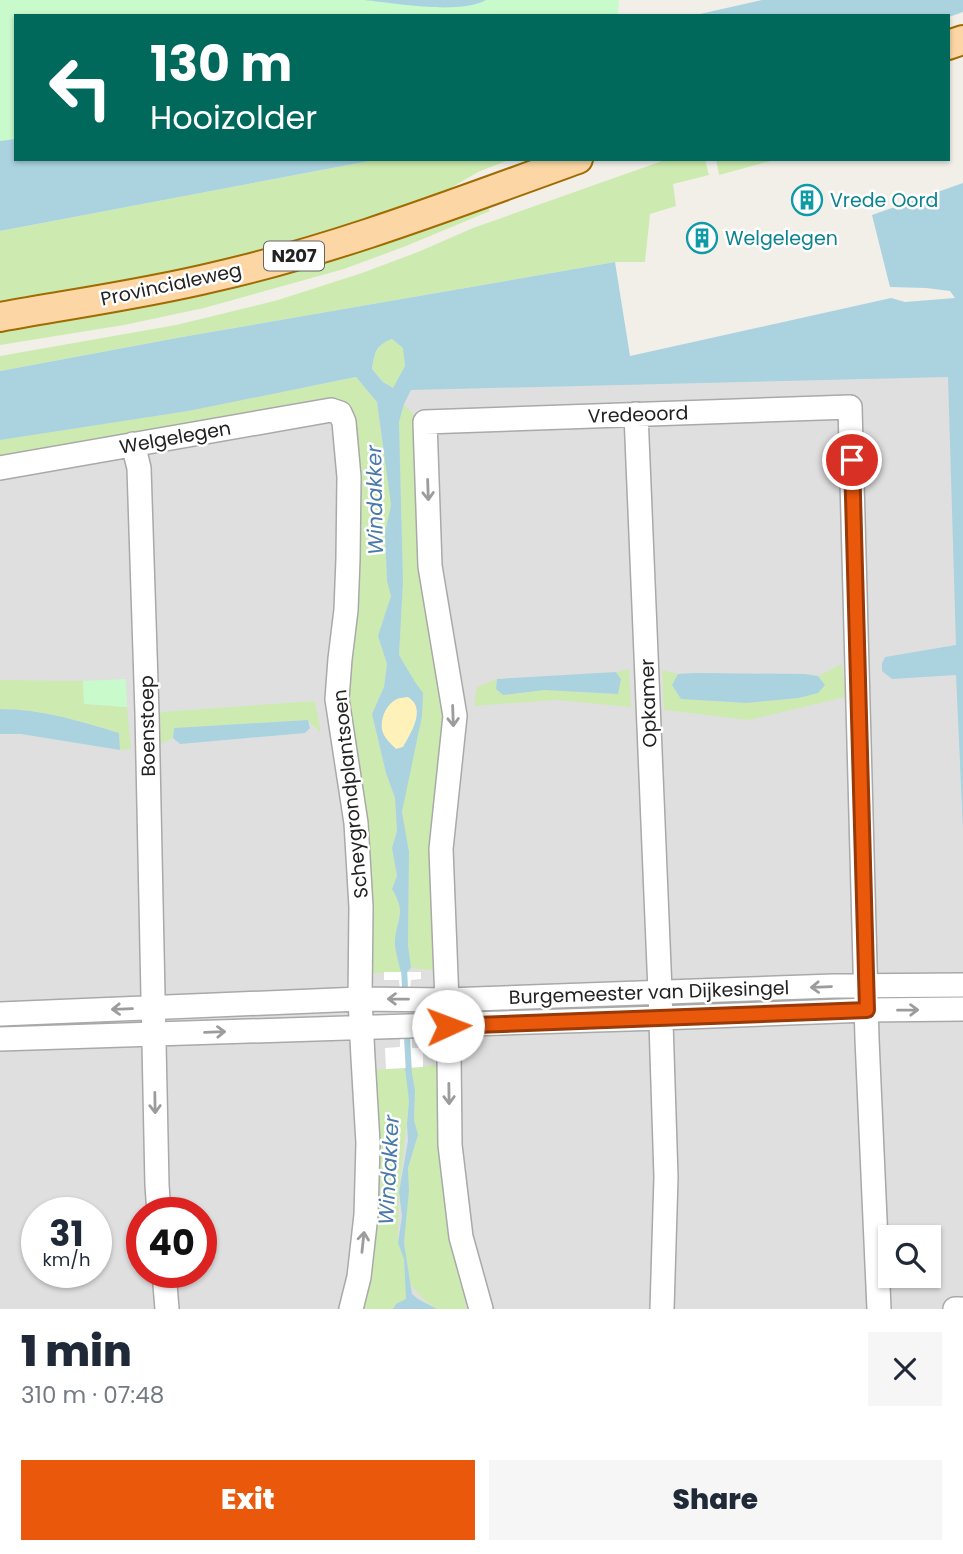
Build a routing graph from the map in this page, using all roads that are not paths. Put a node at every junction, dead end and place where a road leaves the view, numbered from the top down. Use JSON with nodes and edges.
{"nodes":[{"id":1,"x":572,"y":161,"type":"edge"},
{"id":2,"x":0,"y":317,"type":"edge"},
{"id":3,"x":636,"y":414,"type":"junction"},
{"id":4,"x":344,"y":422,"type":"joint"},
{"id":5,"x":133,"y":444,"type":"junction"},
{"id":6,"x":0,"y":468,"type":"edge"},
{"id":7,"x":963,"y":985,"type":"edge"},
{"id":8,"x":866,"y":986,"type":"junction"},
{"id":9,"x":660,"y":991,"type":"junction"},
{"id":10,"x":360,"y":999,"type":"junction"},
{"id":11,"x":447,"y":1000,"type":"junction"},
{"id":12,"x":153,"y":1008,"type":"junction"},
{"id":13,"x":963,"y":1009,"type":"edge"},
{"id":14,"x":867,"y":1010,"type":"junction"},
{"id":15,"x":0,"y":1014,"type":"edge"},
{"id":16,"x":660,"y":1018,"type":"junction"},
{"id":17,"x":448,"y":1026,"type":"junction"},
{"id":18,"x":362,"y":1027,"type":"junction"},
{"id":19,"x":155,"y":1034,"type":"junction"},
{"id":20,"x":0,"y":1040,"type":"edge"},
{"id":21,"x":158,"y":1197,"type":"edge"},
{"id":22,"x":165,"y":1288,"type":"edge"},
{"id":23,"x":167,"y":1309,"type":"edge"},
{"id":24,"x":351,"y":1309,"type":"edge"},
{"id":25,"x":481,"y":1309,"type":"edge"},
{"id":26,"x":662,"y":1309,"type":"edge"},
{"id":27,"x":879,"y":1309,"type":"edge"},
{"id":28,"x":956,"y":1309,"type":"edge"},
{"id":29,"x":961,"y":1309,"type":"edge"}],
"edges":[{"from":1,"to":2,"type":"main road","name":"Provincialeweg","number":"N207"},
{"from":3,"to":8,"type":"street","name":"Vredeoord"},
{"from":3,"to":9,"type":"street","name":"Opkamer"},
{"from":3,"to":11,"type":"street","name":"Vredeoord","one_way":true},
{"from":4,"to":5,"type":"street","name":"Welgelegen"},
{"from":4,"to":10,"type":"street","name":"Scheygrondplantsoen"},
{"from":5,"to":6,"type":"street","name":"Welgelegen"},
{"from":5,"to":12,"type":"street","name":"Boenstoep"},
{"from":7,"to":8,"type":"street","name":"Burgemeester van Dijkesingel"},
{"from":8,"to":9,"type":"street","name":"Burgemeester van Dijkesingel","one_way":true},
{"from":8,"to":14,"type":"street"},
{"from":9,"to":11,"type":"street","name":"Burgemeester van Dijkesingel"},
{"from":9,"to":16,"type":"street","name":"Opkamer"},
{"from":11,"to":10,"type":"street","name":"Burgemeester van Dijkesingel","one_way":true},
{"from":10,"to":12,"type":"street","name":"Burgemeester van Dijkesingel"},
{"from":10,"to":18,"type":"street","name":"Scheygrondplantsoen"},
{"from":11,"to":17,"type":"street"},
{"from":12,"to":15,"type":"street","name":"Burgemeester van Dijkesingel","one_way":true},
{"from":12,"to":19,"type":"street","name":"Boenstoep"},
{"from":14,"to":13,"type":"street","name":"Burgemeester van Dijkesingel","one_way":true},
{"from":14,"to":16,"type":"street","name":"Burgemeester van Dijkesingel"},
{"from":14,"to":27,"type":"street"},
{"from":16,"to":17,"type":"street","name":"Burgemeester van Dijkesingel"},
{"from":16,"to":26,"type":"street","name":"Opkamer"},
{"from":17,"to":18,"type":"street","name":"Burgemeester van Dijkesingel"},
{"from":17,"to":25,"type":"street","one_way":true},
{"from":19,"to":18,"type":"street","name":"Burgemeester van Dijkesingel","one_way":true},
{"from":24,"to":18,"type":"street","name":"Scheygrondplantsoen","one_way":true},
{"from":19,"to":20,"type":"street","name":"Burgemeester van Dijkesingel"},
{"from":19,"to":21,"type":"street","name":"Boenstoep","one_way":true},
{"from":22,"to":23,"type":"street"},
{"from":28,"to":29,"type":"street"}]}
